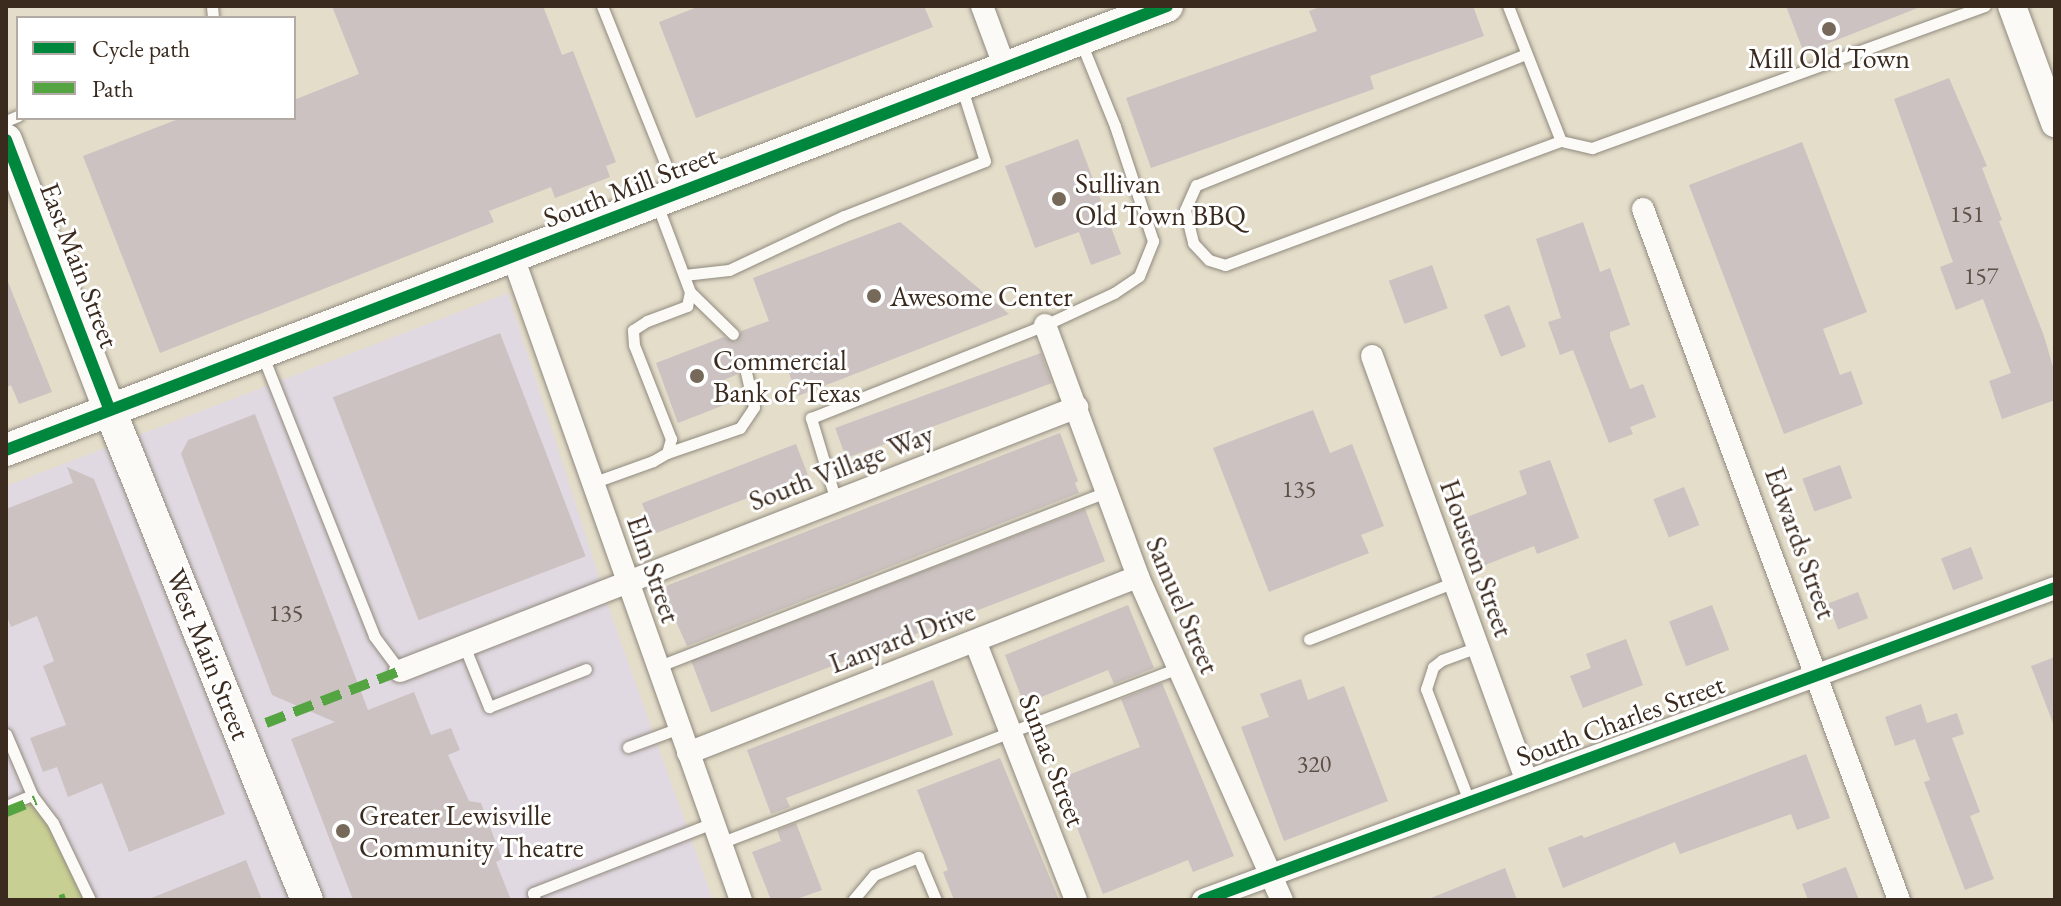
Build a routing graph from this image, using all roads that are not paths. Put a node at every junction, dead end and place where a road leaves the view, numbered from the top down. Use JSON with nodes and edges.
{"nodes":[{"id":1,"x":602,"y":6,"type":"edge"},
{"id":2,"x":982,"y":6,"type":"edge"},
{"id":3,"x":1167,"y":6,"type":"edge"},
{"id":4,"x":1508,"y":6,"type":"edge"},
{"id":5,"x":1985,"y":6,"type":"edge"},
{"id":6,"x":2012,"y":6,"type":"edge"},
{"id":7,"x":1079,"y":40,"type":"junction"},
{"id":8,"x":1526,"y":54,"type":"junction"},
{"id":9,"x":1005,"y":68,"type":"junction"},
{"id":10,"x":960,"y":85,"type":"junction"},
{"id":11,"x":2055,"y":123,"type":"edge"},
{"id":12,"x":6,"y":140,"type":"edge"},
{"id":13,"x":1561,"y":141,"type":"junction"},
{"id":14,"x":667,"y":198,"type":"junction"},
{"id":15,"x":1643,"y":209,"type":"dead end"},
{"id":16,"x":513,"y":257,"type":"junction"},
{"id":17,"x":684,"y":275,"type":"junction"},
{"id":18,"x":690,"y":292,"type":"junction"},
{"id":19,"x":1045,"y":325,"type":"junction"},
{"id":20,"x":733,"y":334,"type":"dead end"},
{"id":21,"x":261,"y":351,"type":"junction"},
{"id":22,"x":1372,"y":356,"type":"dead end"},
{"id":23,"x":746,"y":371,"type":"dead end"},
{"id":24,"x":1077,"y":407,"type":"junction"},
{"id":25,"x":109,"y":408,"type":"junction"},
{"id":26,"x":6,"y":450,"type":"edge"},
{"id":27,"x":667,"y":453,"type":"junction"},
{"id":28,"x":592,"y":483,"type":"junction"},
{"id":29,"x":1105,"y":492,"type":"junction"},
{"id":30,"x":836,"y":501,"type":"junction"},
{"id":31,"x":1138,"y":577,"type":"junction"},
{"id":32,"x":1452,"y":583,"type":"junction"},
{"id":33,"x":627,"y":584,"type":"junction"},
{"id":34,"x":2055,"y":588,"type":"edge"},
{"id":35,"x":1309,"y":639,"type":"dead end"},
{"id":36,"x":975,"y":641,"type":"junction"},
{"id":37,"x":1477,"y":647,"type":"junction"},
{"id":38,"x":465,"y":648,"type":"junction"},
{"id":39,"x":657,"y":667,"type":"junction"},
{"id":40,"x":586,"y":669,"type":"dead end"},
{"id":41,"x":1176,"y":669,"type":"junction"},
{"id":42,"x":400,"y":671,"type":"joint"},
{"id":43,"x":1817,"y":673,"type":"junction"},
{"id":44,"x":679,"y":728,"type":"junction"},
{"id":45,"x":1011,"y":733,"type":"junction"},
{"id":46,"x":6,"y":734,"type":"edge"},
{"id":47,"x":628,"y":747,"type":"dead end"},
{"id":48,"x":688,"y":753,"type":"junction"},
{"id":49,"x":1526,"y":780,"type":"junction"},
{"id":50,"x":32,"y":795,"type":"junction"},
{"id":51,"x":1469,"y":801,"type":"junction"},
{"id":52,"x":6,"y":806,"type":"edge"},
{"id":53,"x":717,"y":833,"type":"junction"},
{"id":54,"x":1273,"y":874,"type":"junction"},
{"id":55,"x":534,"y":896,"type":"edge"},
{"id":56,"x":90,"y":900,"type":"edge"},
{"id":57,"x":307,"y":900,"type":"edge"},
{"id":58,"x":741,"y":900,"type":"edge"},
{"id":59,"x":853,"y":900,"type":"edge"},
{"id":60,"x":936,"y":900,"type":"edge"},
{"id":61,"x":1076,"y":900,"type":"edge"},
{"id":62,"x":1203,"y":900,"type":"edge"},
{"id":63,"x":1282,"y":900,"type":"edge"},
{"id":64,"x":1899,"y":900,"type":"edge"}],
"edges":[{"from":1,"to":14,"type":"lane"},
{"from":2,"to":9,"type":"street"},
{"from":3,"to":7,"type":"main road","name":"South Mill Street"},
{"from":4,"to":8,"type":"lane"},
{"from":5,"to":13,"type":"lane"},
{"from":6,"to":11,"type":"street"},
{"from":7,"to":9,"type":"main road","name":"South Mill Street"},
{"from":7,"to":19,"type":"lane"},
{"from":8,"to":13,"type":"lane"},
{"from":8,"to":13,"type":"lane"},
{"from":9,"to":10,"type":"main road","name":"South Mill Street"},
{"from":10,"to":14,"type":"main road","name":"South Mill Street"},
{"from":10,"to":17,"type":"lane"},
{"from":12,"to":25,"type":"main road","name":"East Main Street"},
{"from":14,"to":16,"type":"main road","name":"South Mill Street"},
{"from":14,"to":17,"type":"lane"},
{"from":15,"to":43,"type":"street","name":"Edwards Street"},
{"from":16,"to":21,"type":"main road","name":"South Mill Street"},
{"from":16,"to":28,"type":"street","name":"Elm Street"},
{"from":17,"to":18,"type":"lane"},
{"from":18,"to":20,"type":"lane"},
{"from":18,"to":27,"type":"lane"},
{"from":19,"to":24,"type":"street","name":"Samuel Street"},
{"from":19,"to":30,"type":"lane"},
{"from":21,"to":25,"type":"main road","name":"South Mill Street"},
{"from":21,"to":42,"type":"lane"},
{"from":22,"to":32,"type":"street","name":"Houston Street"},
{"from":23,"to":27,"type":"lane"},
{"from":24,"to":29,"type":"street","name":"Samuel Street"},
{"from":24,"to":30,"type":"street","name":"South Village Way"},
{"from":25,"to":26,"type":"main road","name":"South Mill Street"},
{"from":25,"to":57,"type":"main road","name":"West Main Street"},
{"from":27,"to":28,"type":"lane"},
{"from":28,"to":33,"type":"street","name":"Elm Street"},
{"from":29,"to":31,"type":"street","name":"Samuel Street"},
{"from":29,"to":39,"type":"lane"},
{"from":30,"to":33,"type":"street","name":"South Village Way"},
{"from":31,"to":36,"type":"street","name":"Lanyard Drive"},
{"from":31,"to":41,"type":"street","name":"Samuel Street"},
{"from":32,"to":35,"type":"lane"},
{"from":32,"to":37,"type":"street","name":"Houston Street"},
{"from":33,"to":38,"type":"street","name":"South Village Way"},
{"from":33,"to":39,"type":"street","name":"Elm Street"},
{"from":34,"to":43,"type":"street","name":"South Charles Street"},
{"from":36,"to":45,"type":"street","name":"Sumac Street"},
{"from":36,"to":48,"type":"street","name":"Lanyard Drive"},
{"from":37,"to":49,"type":"street","name":"Houston Street"},
{"from":37,"to":51,"type":"lane"},
{"from":38,"to":40,"type":"lane"},
{"from":38,"to":42,"type":"street","name":"South Village Way"},
{"from":39,"to":44,"type":"street","name":"Elm Street"},
{"from":41,"to":45,"type":"lane"},
{"from":41,"to":54,"type":"street","name":"Samuel Street"},
{"from":43,"to":49,"type":"street","name":"South Charles Street"},
{"from":43,"to":64,"type":"street","name":"Edwards Street"},
{"from":44,"to":47,"type":"lane"},
{"from":44,"to":48,"type":"street","name":"Elm Street"},
{"from":45,"to":53,"type":"lane"},
{"from":45,"to":61,"type":"street","name":"Sumac Street"},
{"from":46,"to":50,"type":"lane"},
{"from":48,"to":53,"type":"street","name":"Elm Street"},
{"from":49,"to":51,"type":"street","name":"South Charles Street"},
{"from":50,"to":52,"type":"lane"},
{"from":50,"to":56,"type":"lane"},
{"from":51,"to":54,"type":"street","name":"South Charles Street"},
{"from":53,"to":55,"type":"lane"},
{"from":53,"to":58,"type":"street","name":"Elm Street"},
{"from":54,"to":62,"type":"street","name":"South Charles Street"},
{"from":54,"to":63,"type":"street","name":"Samuel Street"},
{"from":59,"to":60,"type":"lane"}]}
